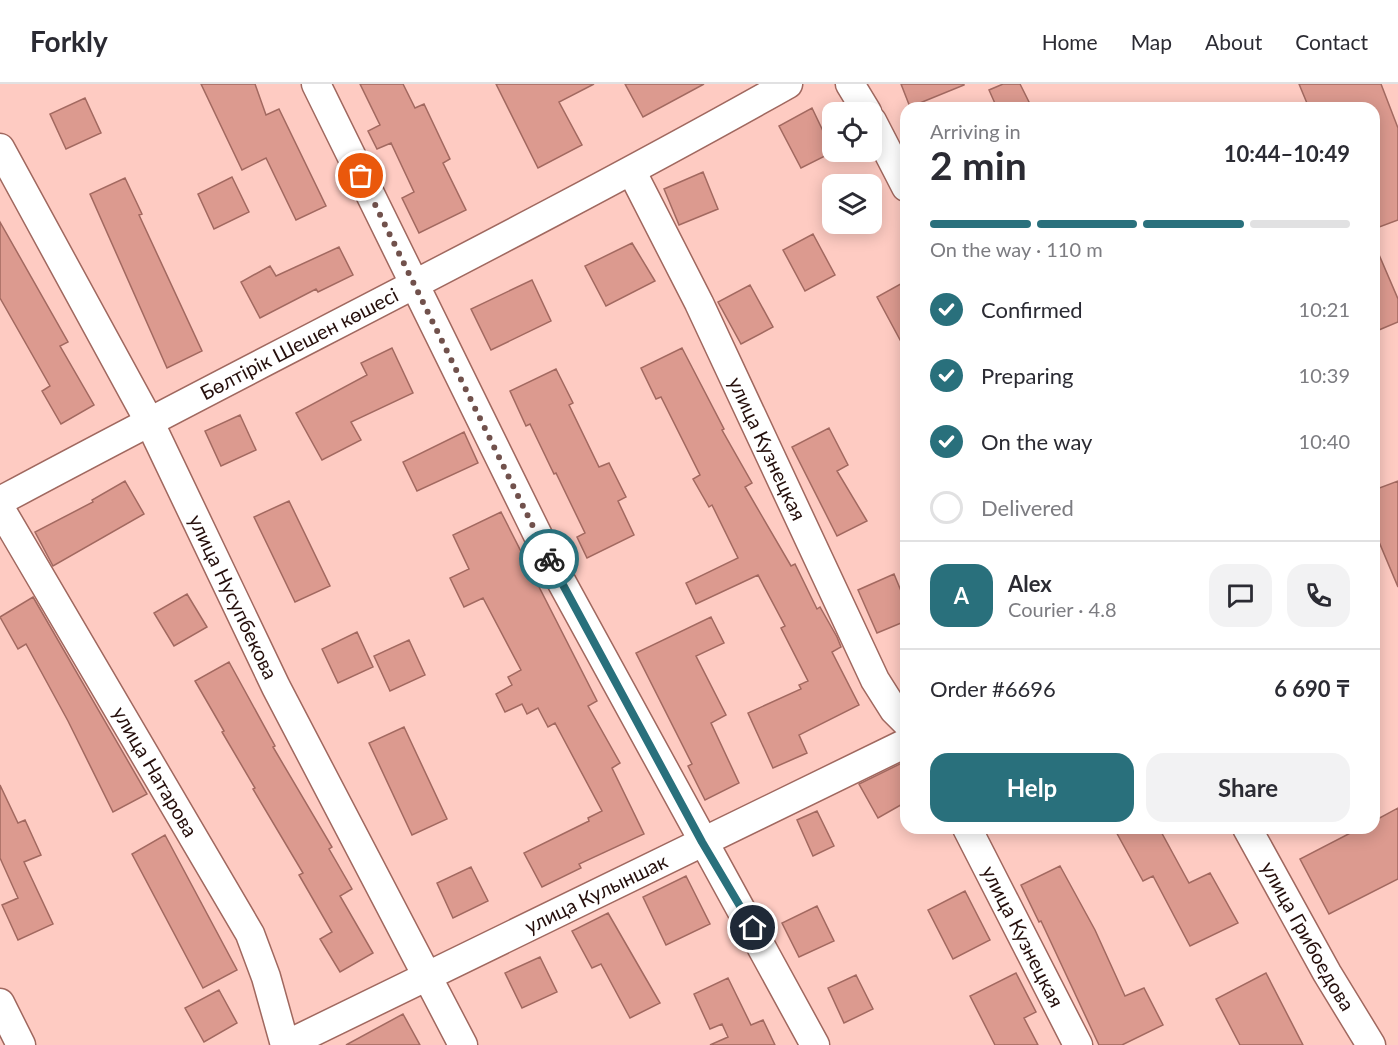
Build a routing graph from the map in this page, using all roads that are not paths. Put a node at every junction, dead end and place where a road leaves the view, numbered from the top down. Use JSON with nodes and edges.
{"nodes":[{"id":1,"x":316,"y":84,"type":"edge"},
{"id":2,"x":788,"y":84,"type":"edge"},
{"id":3,"x":849,"y":84,"type":"edge"},
{"id":4,"x":861,"y":102,"type":"edge"},
{"id":5,"x":882,"y":140,"type":"edge"},
{"id":6,"x":0,"y":148,"type":"edge"},
{"id":7,"x":632,"y":172,"type":"junction"},
{"id":8,"x":900,"y":175,"type":"edge"},
{"id":9,"x":414,"y":283,"type":"junction"},
{"id":10,"x":149,"y":421,"type":"junction"},
{"id":11,"x":0,"y":501,"type":"edge"},
{"id":12,"x":0,"y":508,"type":"edge"},
{"id":13,"x":900,"y":716,"type":"edge"},
{"id":14,"x":900,"y":746,"type":"edge"},
{"id":15,"x":970,"y":834,"type":"edge"},
{"id":16,"x":1250,"y":834,"type":"edge"},
{"id":17,"x":702,"y":842,"type":"junction"},
{"id":18,"x":425,"y":975,"type":"junction"},
{"id":19,"x":0,"y":1003,"type":"edge"},
{"id":20,"x":21,"y":1045,"type":"edge"},
{"id":21,"x":286,"y":1045,"type":"edge"},
{"id":22,"x":463,"y":1045,"type":"edge"},
{"id":23,"x":815,"y":1045,"type":"edge"},
{"id":24,"x":1078,"y":1045,"type":"edge"},
{"id":25,"x":1371,"y":1045,"type":"edge"}],
"edges":[{"from":1,"to":9,"type":"street"},
{"from":2,"to":7,"type":"street","name":"Бөлтірік Шешен көшесі"},
{"from":3,"to":4,"type":"street"},
{"from":5,"to":8,"type":"street"},
{"from":6,"to":10,"type":"street","name":"улица Нусупбекова"},
{"from":7,"to":9,"type":"street","name":"Бөлтірік Шешен көшесі"},
{"from":7,"to":13,"type":"street","name":"улица Кузнецкая"},
{"from":9,"to":10,"type":"street","name":"Бөлтірік Шешен көшесі"},
{"from":9,"to":17,"type":"street"},
{"from":10,"to":11,"type":"street","name":"Бөлтірік Шешен көшесі"},
{"from":10,"to":18,"type":"street","name":"улица Нусупбекова"},
{"from":12,"to":21,"type":"street","name":"улица Натарова"},
{"from":14,"to":17,"type":"street","name":"улица Кулыншак"},
{"from":15,"to":24,"type":"street","name":"улица Кузнецкая"},
{"from":16,"to":25,"type":"street","name":"улица Грибоедова"},
{"from":17,"to":18,"type":"street","name":"улица Кулыншак"},
{"from":17,"to":23,"type":"street"},
{"from":18,"to":21,"type":"street","name":"улица Кулыншак"},
{"from":18,"to":22,"type":"street","name":"улица Нусупбекова"},
{"from":19,"to":20,"type":"street"}]}
